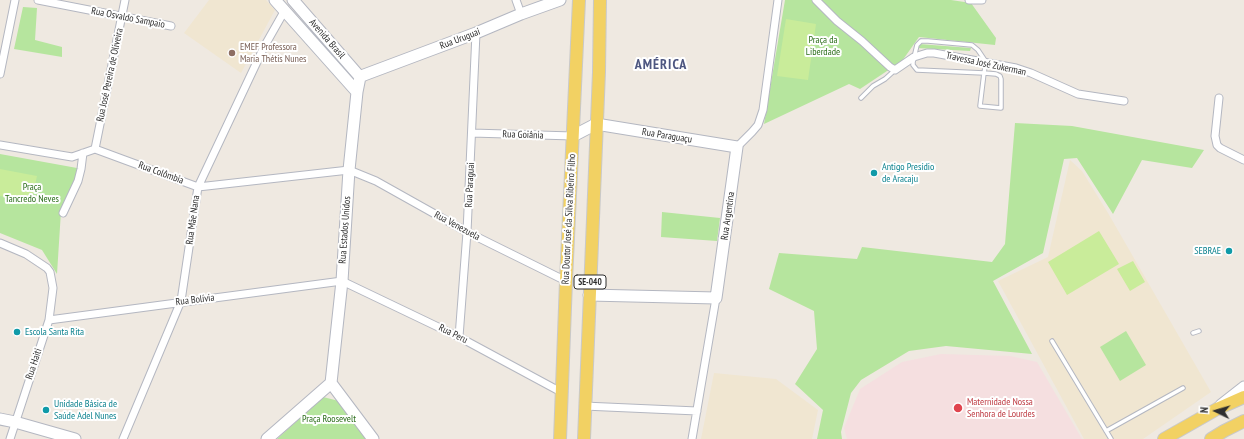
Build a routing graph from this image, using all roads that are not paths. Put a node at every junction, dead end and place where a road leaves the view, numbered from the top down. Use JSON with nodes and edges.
{"nodes":[{"id":1,"x":15,"y":0,"type":"edge"},
{"id":2,"x":38,"y":0,"type":"edge"},
{"id":3,"x":125,"y":0,"type":"edge"},
{"id":4,"x":275,"y":0,"type":"edge"},
{"id":5,"x":293,"y":0,"type":"edge"},
{"id":6,"x":516,"y":0,"type":"edge"},
{"id":7,"x":560,"y":0,"type":"edge"},
{"id":8,"x":579,"y":0,"type":"edge"},
{"id":9,"x":600,"y":0,"type":"edge"},
{"id":10,"x":778,"y":0,"type":"edge"},
{"id":11,"x":816,"y":0,"type":"edge"},
{"id":12,"x":969,"y":0,"type":"edge"},
{"id":13,"x":982,"y":0,"type":"edge"},
{"id":14,"x":285,"y":10,"type":"junction"},
{"id":15,"x":521,"y":14,"type":"junction"},
{"id":16,"x":122,"y":17,"type":"junction"},
{"id":17,"x":171,"y":26,"type":"dead end"},
{"id":18,"x":476,"y":33,"type":"junction"},
{"id":19,"x":914,"y":57,"type":"junction"},
{"id":20,"x":986,"y":62,"type":"junction"},
{"id":21,"x":895,"y":70,"type":"junction"},
{"id":22,"x":984,"y":73,"type":"junction"},
{"id":23,"x":0,"y":74,"type":"edge"},
{"id":24,"x":360,"y":77,"type":"junction"},
{"id":25,"x":357,"y":92,"type":"junction"},
{"id":26,"x":861,"y":98,"type":"dead end"},
{"id":27,"x":1219,"y":98,"type":"dead end"},
{"id":28,"x":1124,"y":101,"type":"dead end"},
{"id":29,"x":596,"y":124,"type":"junction"},
{"id":30,"x":472,"y":133,"type":"junction"},
{"id":31,"x":573,"y":136,"type":"junction"},
{"id":32,"x":0,"y":145,"type":"edge"},
{"id":33,"x":738,"y":147,"type":"junction"},
{"id":34,"x":95,"y":149,"type":"junction"},
{"id":35,"x":83,"y":153,"type":"junction"},
{"id":36,"x":1244,"y":160,"type":"edge"},
{"id":37,"x":349,"y":170,"type":"junction"},
{"id":38,"x":198,"y":187,"type":"junction"},
{"id":39,"x":63,"y":213,"type":"dead end"},
{"id":40,"x":467,"y":232,"type":"junction"},
{"id":41,"x":0,"y":243,"type":"edge"},
{"id":42,"x":342,"y":281,"type":"junction"},
{"id":43,"x":566,"y":281,"type":"junction"},
{"id":44,"x":589,"y":295,"type":"junction"},
{"id":45,"x":716,"y":298,"type":"junction"},
{"id":46,"x":181,"y":301,"type":"junction"},
{"id":47,"x":49,"y":320,"type":"junction"},
{"id":48,"x":1199,"y":331,"type":"dead end"},
{"id":49,"x":1193,"y":333,"type":"dead end"},
{"id":50,"x":459,"y":337,"type":"junction"},
{"id":51,"x":1052,"y":341,"type":"dead end"},
{"id":52,"x":331,"y":383,"type":"junction"},
{"id":53,"x":1244,"y":387,"type":"edge"},
{"id":54,"x":1183,"y":388,"type":"dead end"},
{"id":55,"x":561,"y":392,"type":"junction"},
{"id":56,"x":1244,"y":397,"type":"edge"},
{"id":57,"x":584,"y":406,"type":"junction"},
{"id":58,"x":1217,"y":409,"type":"junction"},
{"id":59,"x":697,"y":411,"type":"junction"},
{"id":60,"x":0,"y":419,"type":"edge"},
{"id":61,"x":1244,"y":421,"type":"edge"},
{"id":62,"x":15,"y":422,"type":"junction"},
{"id":63,"x":1106,"y":431,"type":"junction"},
{"id":64,"x":10,"y":439,"type":"edge"},
{"id":65,"x":75,"y":439,"type":"edge"},
{"id":66,"x":123,"y":439,"type":"edge"},
{"id":67,"x":266,"y":439,"type":"edge"},
{"id":68,"x":374,"y":439,"type":"edge"},
{"id":69,"x":560,"y":439,"type":"edge"},
{"id":70,"x":584,"y":439,"type":"edge"},
{"id":71,"x":692,"y":439,"type":"edge"},
{"id":72,"x":1111,"y":439,"type":"edge"},
{"id":73,"x":1164,"y":439,"type":"edge"},
{"id":74,"x":1211,"y":439,"type":"edge"}],
"edges":[{"from":1,"to":23,"type":"street"},
{"from":2,"to":16,"type":"street","name":"Rua Osvaldo Sampaio"},
{"from":3,"to":16,"type":"street","name":"Rua José Pereira de Oliveira"},
{"from":4,"to":14,"type":"street","name":"Avenida Brasil"},
{"from":5,"to":24,"type":"street","name":"Avenida Brasil"},
{"from":6,"to":15,"type":"street"},
{"from":7,"to":15,"type":"street","name":"Rua Uruguai"},
{"from":8,"to":31,"type":"main road","name":"Rua Doutor José da Silva Ribeiro Filho","number":"SE-040"},
{"from":9,"to":29,"type":"main road","number":"SE-040"},
{"from":10,"to":33,"type":"street"},
{"from":11,"to":21,"type":"street"},
{"from":12,"to":13,"type":"street"},
{"from":14,"to":25,"type":"street","name":"Avenida Brasil"},
{"from":14,"to":38,"type":"street","name":"Rua Mãe Nana"},
{"from":15,"to":18,"type":"street","name":"Rua Uruguai"},
{"from":16,"to":17,"type":"street","name":"Rua Osvaldo Sampaio"},
{"from":16,"to":34,"type":"street","name":"Rua José Pereira de Oliveira"},
{"from":18,"to":24,"type":"street","name":"Rua Uruguai"},
{"from":18,"to":30,"type":"street","name":"Rua Paraguai"},
{"from":19,"to":20,"type":"street","name":"Travessa José Zukerman"},
{"from":19,"to":20,"type":"lane"},
{"from":19,"to":21,"type":"street","name":"Travessa José Zukerman"},
{"from":19,"to":22,"type":"lane"},
{"from":20,"to":22,"type":"lane"},
{"from":20,"to":28,"type":"street","name":"Travessa José Zukerman"},
{"from":21,"to":26,"type":"lane"},
{"from":22,"to":22,"type":"lane"},
{"from":24,"to":25,"type":"street","name":"Rua Estados Unidos"},
{"from":25,"to":37,"type":"street","name":"Rua Estados Unidos"},
{"from":27,"to":36,"type":"street"},
{"from":29,"to":31,"type":"street"},
{"from":29,"to":33,"type":"street","name":"Rua Paraguaçu"},
{"from":29,"to":44,"type":"main road","number":"SE-040"},
{"from":30,"to":31,"type":"street","name":"Rua Goiânia"},
{"from":30,"to":40,"type":"street","name":"Rua Paraguai"},
{"from":31,"to":43,"type":"main road","name":"Rua Doutor José da Silva Ribeiro Filho","number":"SE-040"},
{"from":32,"to":35,"type":"street"},
{"from":33,"to":45,"type":"street","name":"Rua Argentina"},
{"from":34,"to":35,"type":"street"},
{"from":34,"to":38,"type":"street","name":"Rua Colômbia"},
{"from":35,"to":39,"type":"street"},
{"from":37,"to":38,"type":"street","name":"Rua Colômbia"},
{"from":37,"to":40,"type":"street","name":"Rua Venezuela"},
{"from":37,"to":42,"type":"street","name":"Rua Estados Unidos"},
{"from":38,"to":46,"type":"street","name":"Rua Mãe Nana"},
{"from":40,"to":43,"type":"street","name":"Rua Venezuela"},
{"from":40,"to":50,"type":"street","name":"Rua Paraguai"},
{"from":41,"to":47,"type":"street","name":"Rua Haiti"},
{"from":42,"to":46,"type":"street","name":"Rua Bolívia"},
{"from":42,"to":50,"type":"street","name":"Rua Peru"},
{"from":42,"to":52,"type":"street","name":"Rua Estados Unidos"},
{"from":43,"to":55,"type":"main road","name":"Rua Doutor José da Silva Ribeiro Filho","number":"SE-040"},
{"from":44,"to":45,"type":"street"},
{"from":44,"to":57,"type":"main road","number":"SE-040"},
{"from":45,"to":59,"type":"street","name":"Rua Argentina"},
{"from":46,"to":47,"type":"street","name":"Rua Bolívia"},
{"from":46,"to":66,"type":"street","name":"Rua Mãe Nana"},
{"from":47,"to":62,"type":"street","name":"Rua Haiti"},
{"from":48,"to":49,"type":"lane"},
{"from":50,"to":55,"type":"street","name":"Rua Peru"},
{"from":51,"to":63,"type":"lane"},
{"from":52,"to":67,"type":"street"},
{"from":52,"to":68,"type":"street"},
{"from":53,"to":58,"type":"street"},
{"from":54,"to":63,"type":"lane"},
{"from":55,"to":69,"type":"main road","name":"Rua Doutor José da Silva Ribeiro Filho","number":"SE-040"},
{"from":56,"to":58,"type":"main road"},
{"from":57,"to":59,"type":"street"},
{"from":57,"to":70,"type":"main road","number":"SE-040"},
{"from":58,"to":73,"type":"main road"},
{"from":59,"to":71,"type":"street","name":"Rua Argentina"},
{"from":60,"to":62,"type":"street"},
{"from":61,"to":74,"type":"main road"},
{"from":62,"to":64,"type":"street","name":"Rua Haiti"},
{"from":62,"to":65,"type":"street"},
{"from":63,"to":72,"type":"lane"}]}
